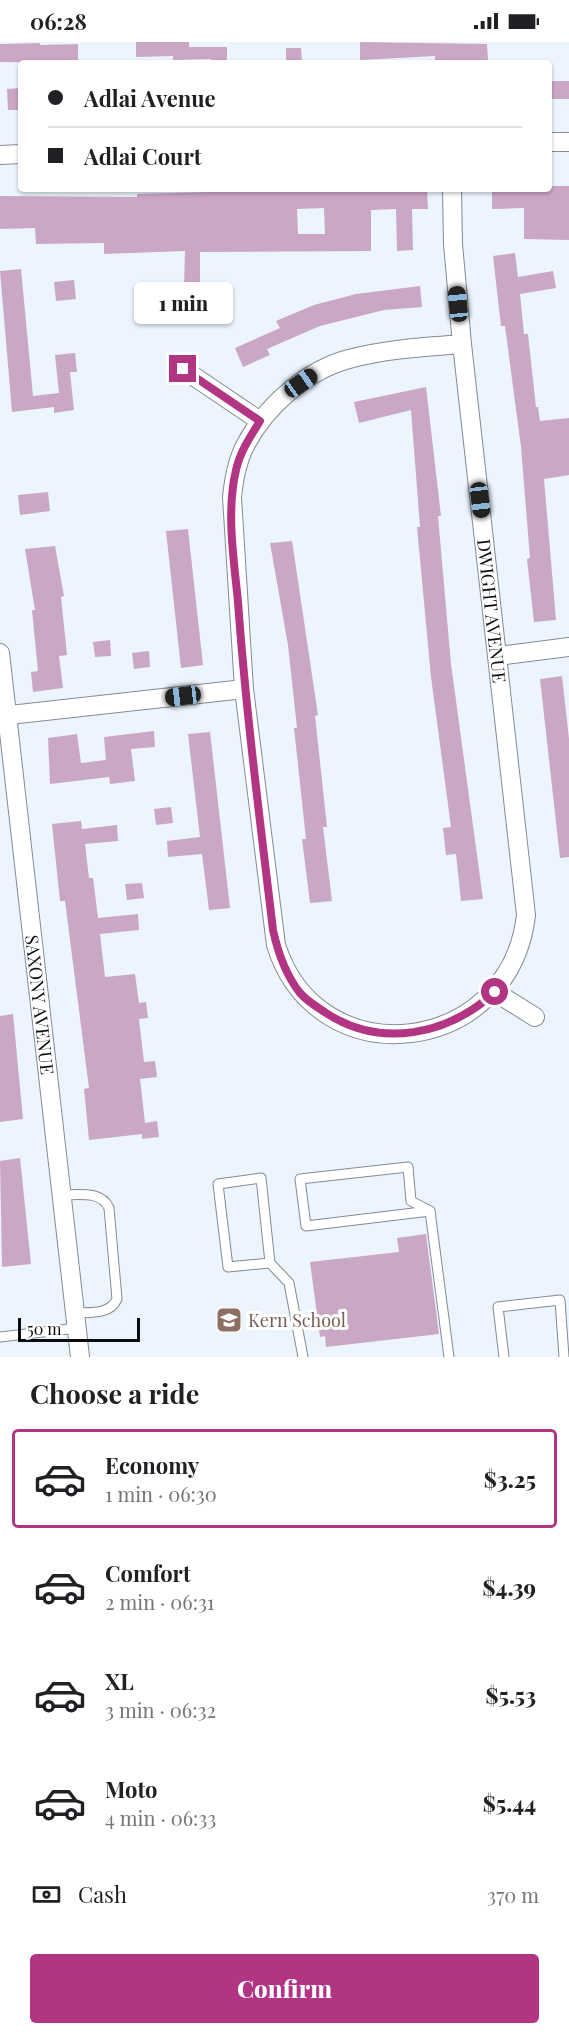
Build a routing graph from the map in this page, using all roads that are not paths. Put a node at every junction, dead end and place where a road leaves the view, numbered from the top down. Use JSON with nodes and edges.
{"nodes":[{"id":1,"x":552,"y":142,"type":"edge"},
{"id":2,"x":569,"y":142,"type":"edge"},
{"id":3,"x":18,"y":154,"type":"edge"},
{"id":4,"x":0,"y":155,"type":"edge"},
{"id":5,"x":452,"y":192,"type":"edge"},
{"id":6,"x":462,"y":344,"type":"junction"},
{"id":7,"x":183,"y":369,"type":"dead end"},
{"id":8,"x":260,"y":421,"type":"junction"},
{"id":9,"x":569,"y":647,"type":"edge"},
{"id":10,"x":0,"y":653,"type":"edge"},
{"id":11,"x":498,"y":656,"type":"junction"},
{"id":12,"x":244,"y":689,"type":"junction"},
{"id":13,"x":4,"y":716,"type":"edge"},
{"id":14,"x":495,"y":992,"type":"junction"},
{"id":15,"x":536,"y":1017,"type":"dead end"},
{"id":16,"x":61,"y":1195,"type":"junction"},
{"id":17,"x":430,"y":1211,"type":"junction"},
{"id":18,"x":270,"y":1263,"type":"junction"},
{"id":19,"x":565,"y":1300,"type":"edge"},
{"id":20,"x":76,"y":1321,"type":"junction"},
{"id":21,"x":0,"y":1337,"type":"edge"},
{"id":22,"x":80,"y":1357,"type":"edge"},
{"id":23,"x":303,"y":1357,"type":"edge"},
{"id":24,"x":449,"y":1357,"type":"edge"},
{"id":25,"x":504,"y":1357,"type":"edge"},
{"id":26,"x":564,"y":1357,"type":"edge"}],
"edges":[{"from":1,"to":2,"type":"street"},
{"from":3,"to":4,"type":"street"},
{"from":5,"to":6,"type":"street","name":"DWIGHT AVENUE"},
{"from":6,"to":8,"type":"street"},
{"from":6,"to":11,"type":"street","name":"DWIGHT AVENUE"},
{"from":7,"to":8,"type":"street"},
{"from":8,"to":12,"type":"street"},
{"from":9,"to":11,"type":"street"},
{"from":10,"to":13,"type":"street","name":"SAXONY AVENUE"},
{"from":11,"to":14,"type":"street","name":"DWIGHT AVENUE"},
{"from":12,"to":13,"type":"street"},
{"from":12,"to":14,"type":"street"},
{"from":13,"to":16,"type":"street","name":"SAXONY AVENUE"},
{"from":14,"to":15,"type":"street"},
{"from":16,"to":20,"type":"street","name":"SAXONY AVENUE"},
{"from":16,"to":20,"type":"lane"},
{"from":17,"to":17,"type":"lane"},
{"from":17,"to":24,"type":"lane"},
{"from":18,"to":18,"type":"lane"},
{"from":18,"to":23,"type":"lane"},
{"from":19,"to":25,"type":"lane"},
{"from":19,"to":26,"type":"lane"},
{"from":20,"to":21,"type":"lane"},
{"from":20,"to":22,"type":"street","name":"SAXONY AVENUE"}]}
